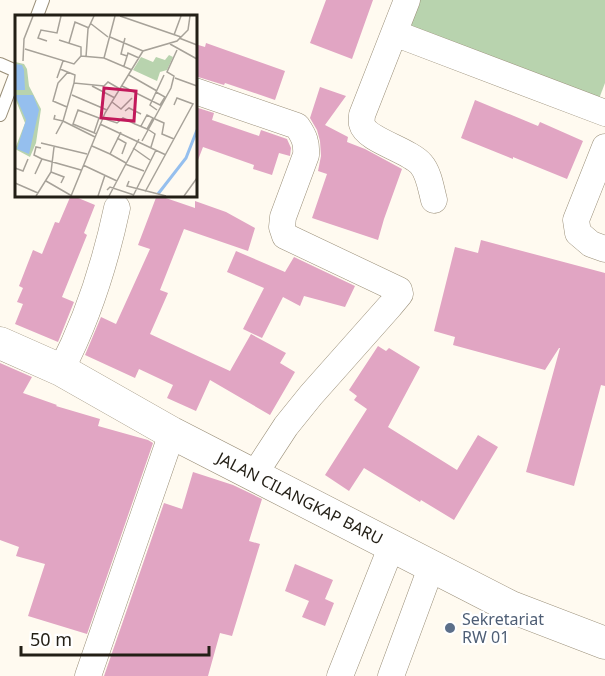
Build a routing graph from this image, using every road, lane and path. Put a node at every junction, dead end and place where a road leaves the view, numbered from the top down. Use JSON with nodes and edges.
{"nodes":[{"id":1,"x":43,"y":0,"type":"edge"},
{"id":2,"x":407,"y":0,"type":"edge"},
{"id":3,"x":37,"y":15,"type":"edge"},
{"id":4,"x":394,"y":33,"type":"junction"},
{"id":5,"x":0,"y":64,"type":"edge"},
{"id":6,"x":15,"y":72,"type":"edge"},
{"id":7,"x":15,"y":75,"type":"edge"},
{"id":8,"x":196,"y":91,"type":"edge"},
{"id":9,"x":605,"y":112,"type":"edge"},
{"id":10,"x":0,"y":115,"type":"edge"},
{"id":11,"x":605,"y":147,"type":"edge"},
{"id":12,"x":434,"y":200,"type":"dead end"},
{"id":13,"x":117,"y":208,"type":"dead end"},
{"id":14,"x":605,"y":249,"type":"edge"},
{"id":15,"x":0,"y":343,"type":"edge"},
{"id":16,"x":61,"y":370,"type":"junction"},
{"id":17,"x":172,"y":433,"type":"junction"},
{"id":18,"x":254,"y":475,"type":"junction"},
{"id":19,"x":392,"y":545,"type":"junction"},
{"id":20,"x":432,"y":565,"type":"junction"},
{"id":21,"x":605,"y":643,"type":"edge"},
{"id":22,"x":88,"y":676,"type":"edge"},
{"id":23,"x":340,"y":676,"type":"edge"},
{"id":24,"x":391,"y":676,"type":"edge"}],
"edges":[{"from":1,"to":3,"type":"lane"},
{"from":2,"to":4,"type":"street"},
{"from":4,"to":9,"type":"street"},
{"from":4,"to":12,"type":"street"},
{"from":5,"to":6,"type":"lane"},
{"from":7,"to":10,"type":"lane"},
{"from":8,"to":18,"type":"street"},
{"from":11,"to":14,"type":"street"},
{"from":13,"to":16,"type":"street"},
{"from":15,"to":16,"type":"street","name":"JALAN CILANGKAP BARU"},
{"from":16,"to":17,"type":"street","name":"JALAN CILANGKAP BARU"},
{"from":17,"to":18,"type":"street","name":"JALAN CILANGKAP BARU"},
{"from":17,"to":22,"type":"street"},
{"from":18,"to":19,"type":"street","name":"JALAN CILANGKAP BARU"},
{"from":19,"to":20,"type":"street","name":"JALAN CILANGKAP BARU"},
{"from":19,"to":23,"type":"street"},
{"from":20,"to":21,"type":"street","name":"JALAN CILANGKAP BARU"},
{"from":20,"to":24,"type":"street"}]}
